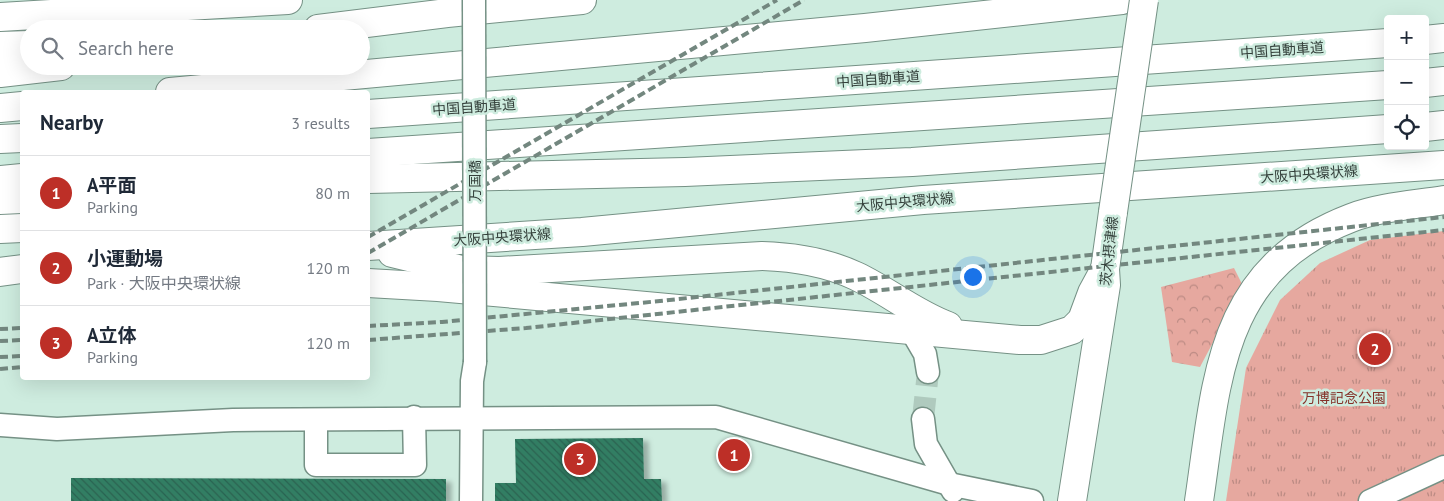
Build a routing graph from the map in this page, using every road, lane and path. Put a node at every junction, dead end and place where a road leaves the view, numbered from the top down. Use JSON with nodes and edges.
{"nodes":[{"id":1,"x":288,"y":0,"type":"edge"},
{"id":2,"x":474,"y":0,"type":"edge"},
{"id":3,"x":582,"y":0,"type":"edge"},
{"id":4,"x":1122,"y":0,"type":"edge"},
{"id":5,"x":1144,"y":0,"type":"edge"},
{"id":6,"x":0,"y":17,"type":"edge"},
{"id":7,"x":370,"y":23,"type":"edge"},
{"id":8,"x":1444,"y":38,"type":"edge"},
{"id":9,"x":1429,"y":40,"type":"edge"},
{"id":10,"x":1384,"y":43,"type":"edge"},
{"id":11,"x":20,"y":45,"type":"edge"},
{"id":12,"x":0,"y":46,"type":"edge"},
{"id":13,"x":20,"y":71,"type":"edge"},
{"id":14,"x":0,"y":73,"type":"edge"},
{"id":15,"x":370,"y":74,"type":"edge"},
{"id":16,"x":355,"y":75,"type":"edge"},
{"id":17,"x":1444,"y":81,"type":"edge"},
{"id":18,"x":1429,"y":83,"type":"edge"},
{"id":19,"x":1384,"y":85,"type":"edge"},
{"id":20,"x":192,"y":90,"type":"edge"},
{"id":21,"x":20,"y":106,"type":"edge"},
{"id":22,"x":0,"y":108,"type":"edge"},
{"id":23,"x":370,"y":114,"type":"edge"},
{"id":24,"x":1444,"y":126,"type":"edge"},
{"id":25,"x":1429,"y":127,"type":"edge"},
{"id":26,"x":1384,"y":129,"type":"edge"},
{"id":27,"x":20,"y":138,"type":"edge"},
{"id":28,"x":0,"y":139,"type":"edge"},
{"id":29,"x":370,"y":153,"type":"edge"},
{"id":30,"x":1444,"y":165,"type":"edge"},
{"id":31,"x":20,"y":178,"type":"edge"},
{"id":32,"x":370,"y":179,"type":"edge"},
{"id":33,"x":0,"y":180,"type":"edge"},
{"id":34,"x":20,"y":198,"type":"edge"},
{"id":35,"x":0,"y":200,"type":"edge"},
{"id":36,"x":1444,"y":200,"type":"edge"},
{"id":37,"x":20,"y":228,"type":"edge"},
{"id":38,"x":0,"y":229,"type":"edge"},
{"id":39,"x":370,"y":246,"type":"edge"},
{"id":40,"x":370,"y":247,"type":"edge"},
{"id":41,"x":20,"y":269,"type":"edge"},
{"id":42,"x":1105,"y":269,"type":"junction"},
{"id":43,"x":0,"y":272,"type":"edge"},
{"id":44,"x":0,"y":283,"type":"edge"},
{"id":45,"x":20,"y":283,"type":"edge"},
{"id":46,"x":370,"y":284,"type":"edge"},
{"id":47,"x":911,"y":330,"type":"junction"},
{"id":48,"x":976,"y":336,"type":"junction"},
{"id":49,"x":928,"y":372,"type":"tunnel mouth"},
{"id":50,"x":414,"y":417,"type":"junction"},
{"id":51,"x":471,"y":417,"type":"junction"},
{"id":52,"x":923,"y":419,"type":"tunnel mouth"},
{"id":53,"x":316,"y":421,"type":"junction"},
{"id":54,"x":0,"y":425,"type":"edge"},
{"id":55,"x":1444,"y":467,"type":"edge"},
{"id":56,"x":954,"y":492,"type":"edge"},
{"id":57,"x":471,"y":501,"type":"edge"},
{"id":58,"x":1032,"y":501,"type":"edge"},
{"id":59,"x":1072,"y":501,"type":"edge"},
{"id":60,"x":1199,"y":501,"type":"edge"},
{"id":61,"x":1370,"y":501,"type":"edge"}],
"edges":[{"from":1,"to":6,"type":"main road"},
{"from":2,"to":51,"type":"lane","name":"万国橋","bridge":true},
{"from":3,"to":7,"type":"main road"},
{"from":4,"to":15,"type":"main road"},
{"from":5,"to":42,"type":"main road","name":"茨木摂津線","bridge":true},
{"from":8,"to":9,"type":"main road"},
{"from":10,"to":23,"type":"main road","name":"中国自動車道"},
{"from":11,"to":12,"type":"main road"},
{"from":13,"to":14,"type":"main road"},
{"from":16,"to":20,"type":"main road"},
{"from":17,"to":18,"type":"main road"},
{"from":19,"to":29,"type":"main road"},
{"from":21,"to":22,"type":"main road"},
{"from":24,"to":25,"type":"main road"},
{"from":26,"to":32,"type":"main road"},
{"from":27,"to":28,"type":"main road"},
{"from":30,"to":39,"type":"main road","name":"大阪中央環状線"},
{"from":31,"to":33,"type":"main road"},
{"from":34,"to":35,"type":"main road"},
{"from":36,"to":60,"type":"main road"},
{"from":37,"to":38,"type":"main road"},
{"from":40,"to":48,"type":"main road"},
{"from":41,"to":43,"type":"main road"},
{"from":42,"to":48,"type":"main road"},
{"from":42,"to":59,"type":"main road","name":"茨木摂津線"},
{"from":44,"to":45,"type":"main road"},
{"from":46,"to":47,"type":"main road"},
{"from":47,"to":48,"type":"main road"},
{"from":47,"to":49,"type":"lane"},
{"from":50,"to":51,"type":"lane"},
{"from":50,"to":53,"type":"lane"},
{"from":50,"to":53,"type":"lane"},
{"from":51,"to":56,"type":"lane"},
{"from":51,"to":57,"type":"lane","name":"万国橋"},
{"from":52,"to":56,"type":"lane"},
{"from":53,"to":54,"type":"lane"},
{"from":55,"to":61,"type":"lane"},
{"from":56,"to":58,"type":"lane"}]}
